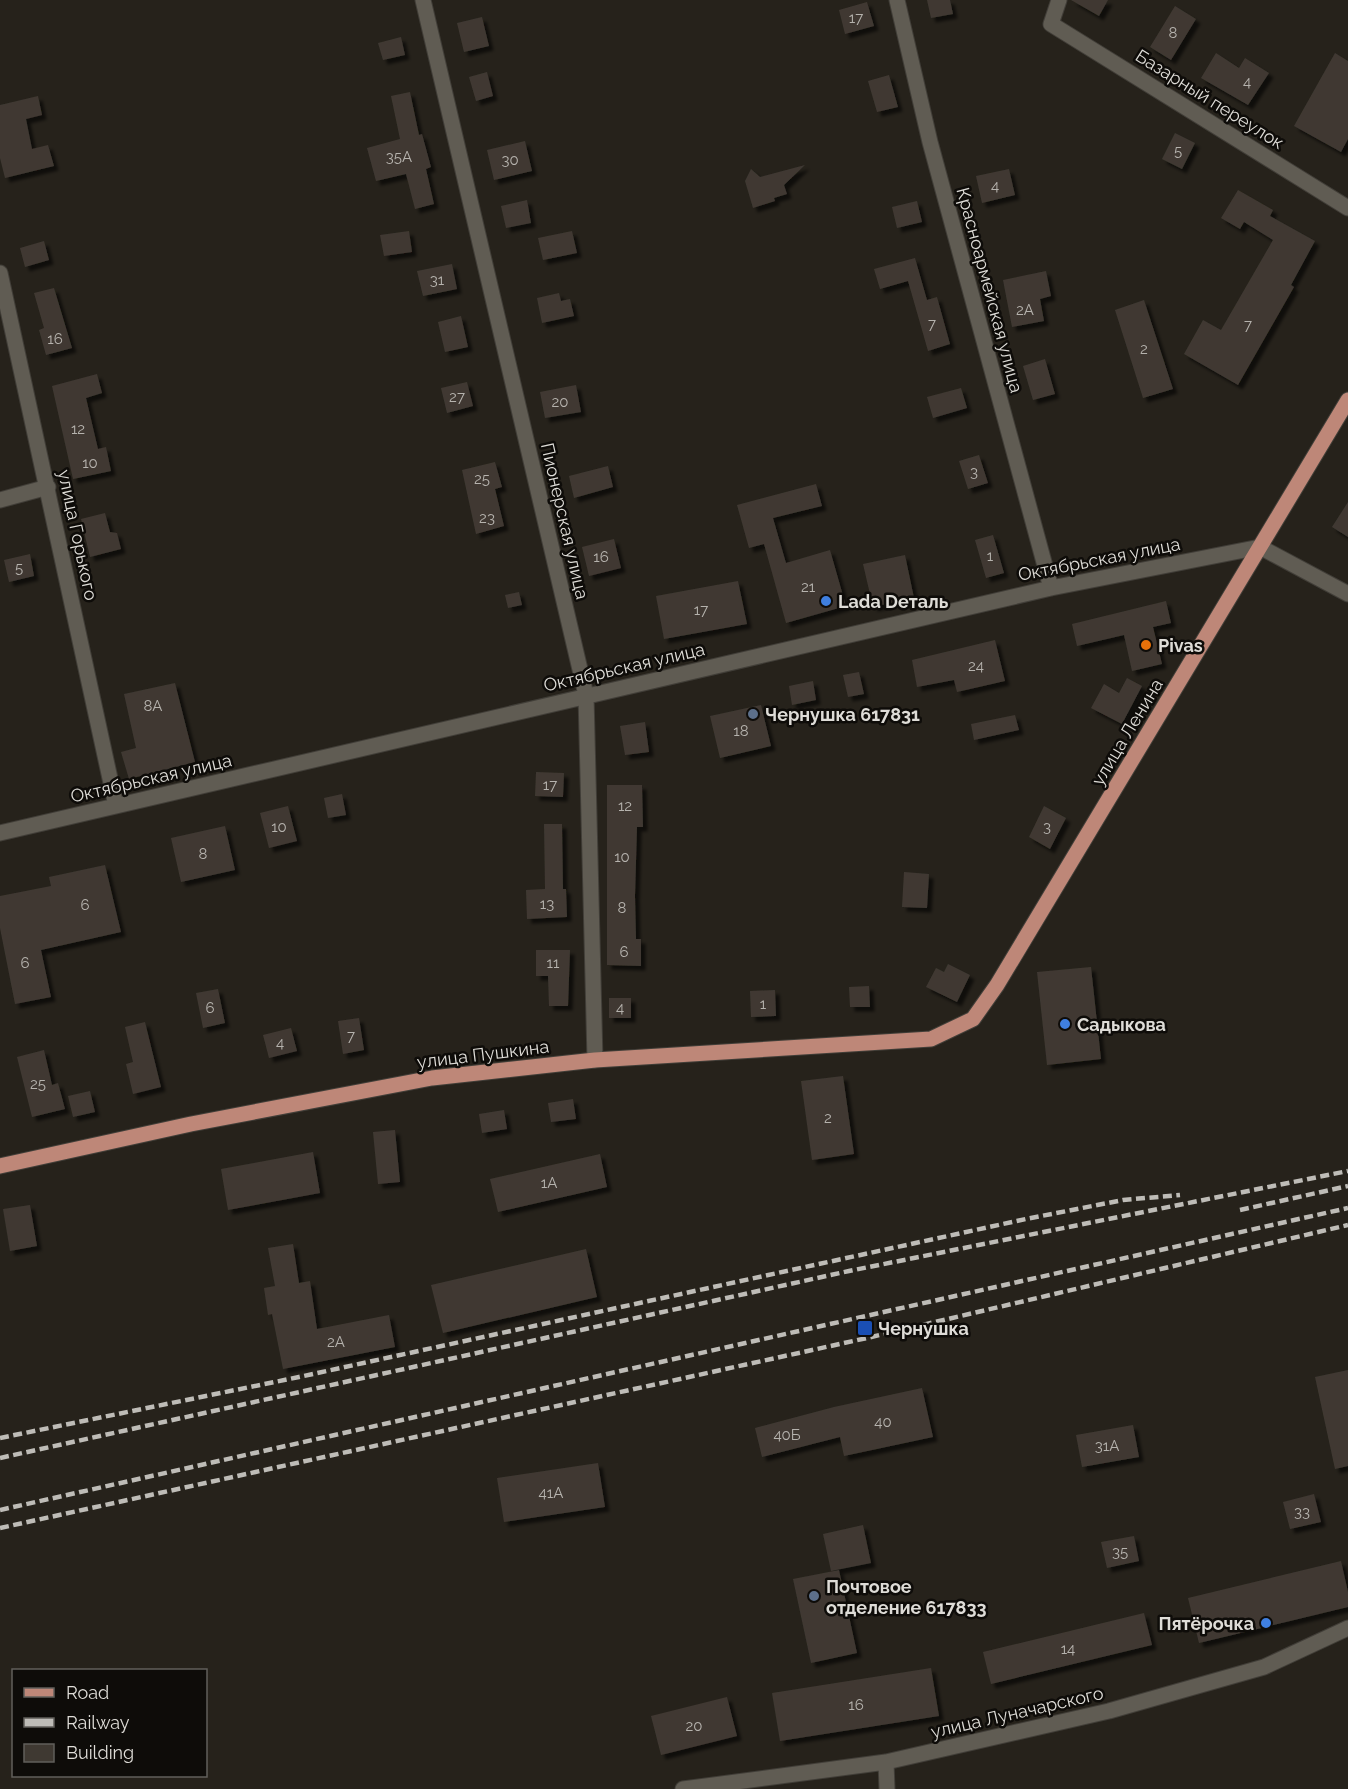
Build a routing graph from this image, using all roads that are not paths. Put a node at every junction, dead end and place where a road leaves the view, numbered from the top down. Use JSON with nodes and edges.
{"nodes":[{"id":1,"x":423,"y":0,"type":"edge"},
{"id":2,"x":897,"y":0,"type":"edge"},
{"id":3,"x":1059,"y":0,"type":"edge"},
{"id":4,"x":1348,"y":208,"type":"edge"},
{"id":5,"x":0,"y":273,"type":"edge"},
{"id":6,"x":1348,"y":400,"type":"edge"},
{"id":7,"x":48,"y":487,"type":"junction"},
{"id":8,"x":0,"y":500,"type":"edge"},
{"id":9,"x":1260,"y":547,"type":"junction"},
{"id":10,"x":1051,"y":588,"type":"junction"},
{"id":11,"x":1348,"y":594,"type":"edge"},
{"id":12,"x":586,"y":695,"type":"junction"},
{"id":13,"x":116,"y":806,"type":"junction"},
{"id":14,"x":0,"y":833,"type":"edge"},
{"id":15,"x":973,"y":1019,"type":"joint"},
{"id":16,"x":595,"y":1060,"type":"junction"},
{"id":17,"x":0,"y":1166,"type":"edge"},
{"id":18,"x":1348,"y":1628,"type":"edge"},
{"id":19,"x":886,"y":1762,"type":"junction"},
{"id":20,"x":683,"y":1789,"type":"edge"},
{"id":21,"x":887,"y":1789,"type":"edge"}],
"edges":[{"from":1,"to":12,"type":"street","name":"Пионерская улица"},
{"from":2,"to":10,"type":"street","name":"Красноармейская улица"},
{"from":3,"to":4,"type":"street","name":"Базарный переулок"},
{"from":5,"to":7,"type":"street","name":"улица Горького"},
{"from":6,"to":9,"type":"main road","name":"улица Ленина"},
{"from":7,"to":8,"type":"street"},
{"from":7,"to":13,"type":"street","name":"улица Горького"},
{"from":9,"to":10,"type":"street","name":"Октябрьская улица"},
{"from":9,"to":11,"type":"street"},
{"from":9,"to":15,"type":"main road","name":"улица Ленина"},
{"from":10,"to":12,"type":"street","name":"Октябрьская улица"},
{"from":12,"to":13,"type":"street","name":"Октябрьская улица"},
{"from":12,"to":16,"type":"street","name":"Пионерская улица"},
{"from":13,"to":14,"type":"street","name":"Октябрьская улица"},
{"from":15,"to":16,"type":"main road","name":"улица Пушкина"},
{"from":16,"to":17,"type":"main road","name":"улица Пушкина"},
{"from":18,"to":19,"type":"street","name":"улица Луначарского"},
{"from":19,"to":20,"type":"street","name":"улица Луначарского"},
{"from":19,"to":21,"type":"street"}]}
